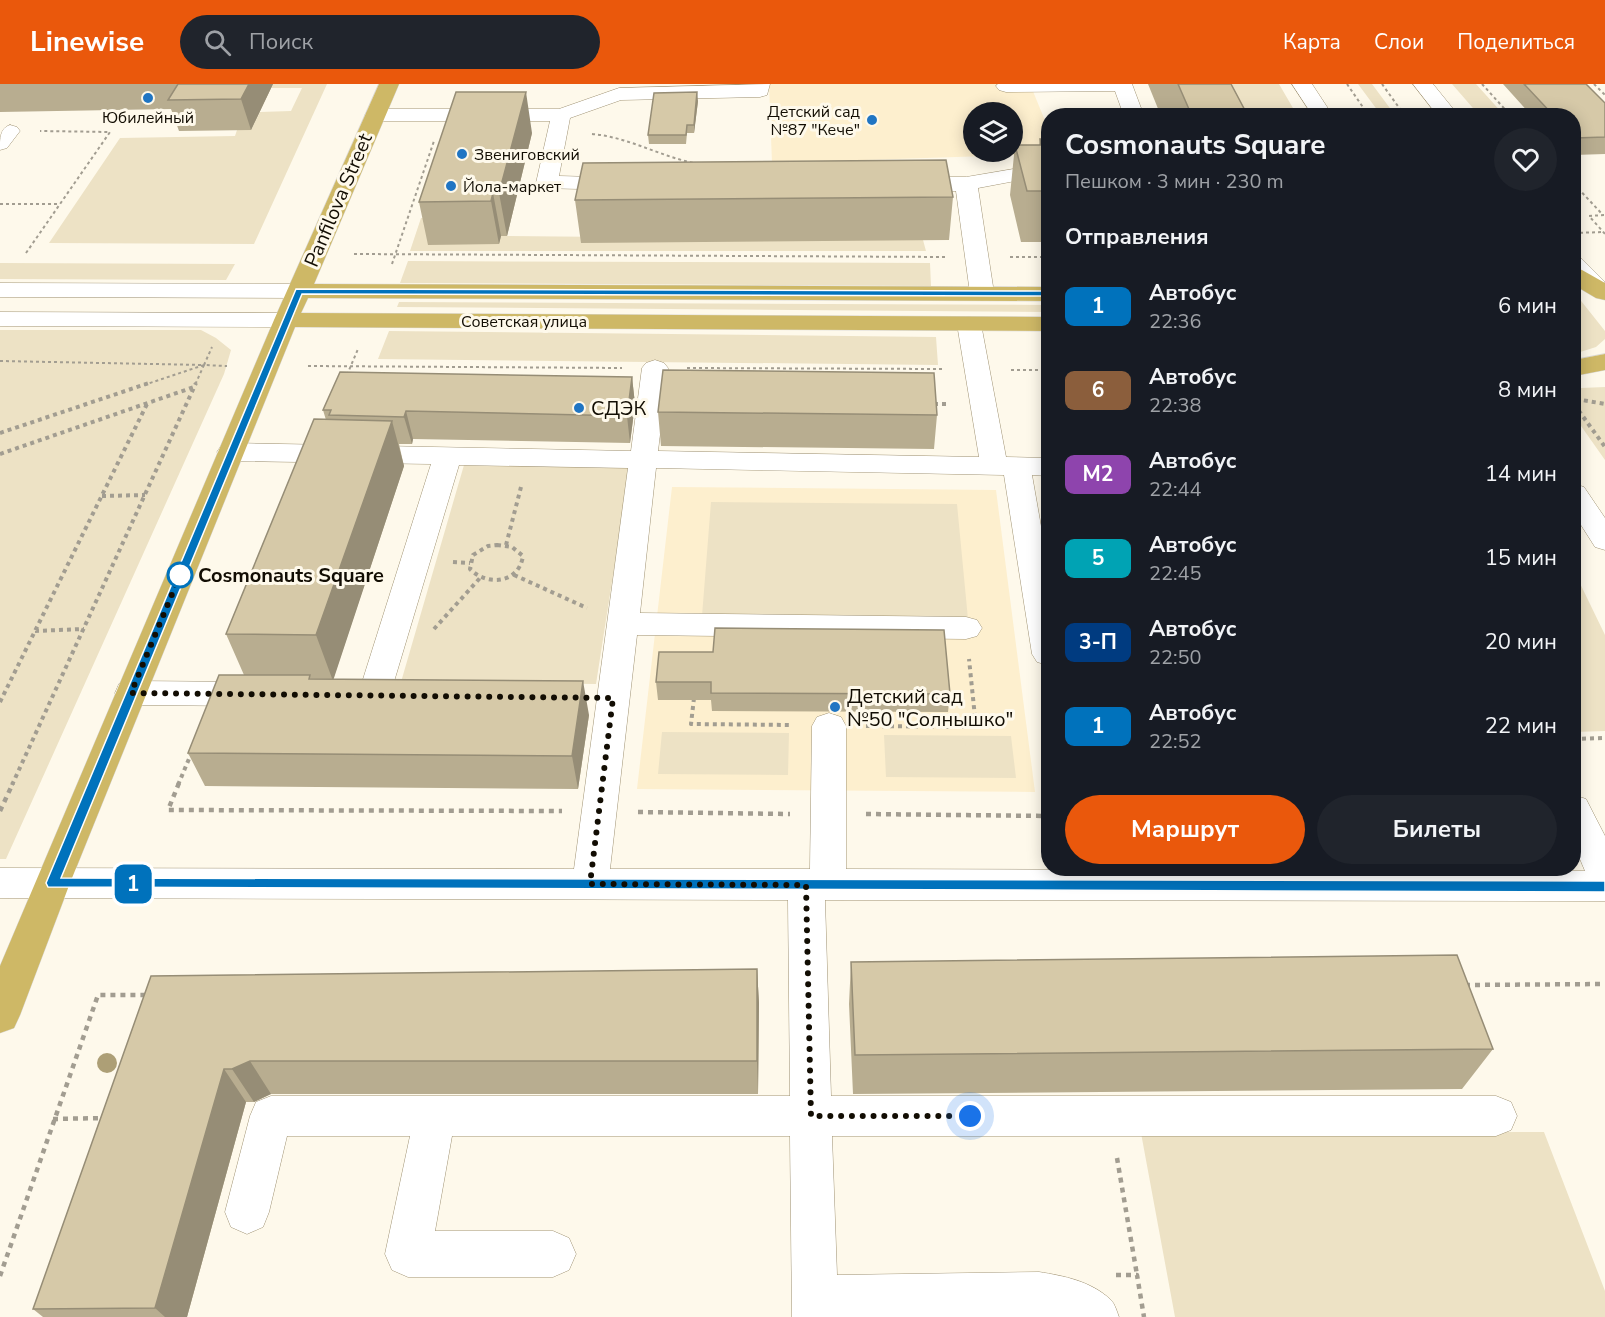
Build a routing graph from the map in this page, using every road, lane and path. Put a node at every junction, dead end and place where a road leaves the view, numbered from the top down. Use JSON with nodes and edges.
{"nodes":[{"id":1,"x":389,"y":84,"type":"edge"},
{"id":2,"x":760,"y":84,"type":"edge"},
{"id":3,"x":1122,"y":84,"type":"edge"},
{"id":4,"x":1302,"y":84,"type":"edge"},
{"id":5,"x":1347,"y":84,"type":"edge"},
{"id":6,"x":1382,"y":84,"type":"edge"},
{"id":7,"x":1423,"y":84,"type":"edge"},
{"id":8,"x":1482,"y":84,"type":"edge"},
{"id":9,"x":1594,"y":84,"type":"edge"},
{"id":10,"x":1006,"y":86,"type":"dead end"},
{"id":11,"x":619,"y":89,"type":"edge"},
{"id":12,"x":1605,"y":95,"type":"edge"},
{"id":13,"x":1131,"y":108,"type":"edge"},
{"id":14,"x":1318,"y":108,"type":"edge"},
{"id":15,"x":1364,"y":108,"type":"edge"},
{"id":16,"x":1400,"y":108,"type":"edge"},
{"id":17,"x":1442,"y":108,"type":"edge"},
{"id":18,"x":1504,"y":108,"type":"edge"},
{"id":19,"x":442,"y":115,"type":"junction"},
{"id":20,"x":375,"y":116,"type":"junction"},
{"id":21,"x":559,"y":124,"type":"junction"},
{"id":22,"x":5,"y":138,"type":"edge"},
{"id":23,"x":693,"y":163,"type":"edge"},
{"id":24,"x":1041,"y":172,"type":"edge"},
{"id":25,"x":642,"y":183,"type":"edge"},
{"id":26,"x":886,"y":183,"type":"edge"},
{"id":27,"x":966,"y":184,"type":"junction"},
{"id":28,"x":1581,"y":191,"type":"edge"},
{"id":29,"x":0,"y":204,"type":"edge"},
{"id":30,"x":59,"y":204,"type":"junction"},
{"id":31,"x":1604,"y":215,"type":"edge"},
{"id":32,"x":1581,"y":233,"type":"edge"},
{"id":33,"x":1604,"y":233,"type":"edge"},
{"id":34,"x":26,"y":253,"type":"dead end"},
{"id":35,"x":354,"y":254,"type":"dead end"},
{"id":36,"x":395,"y":255,"type":"junction"},
{"id":37,"x":976,"y":257,"type":"junction"},
{"id":38,"x":1041,"y":257,"type":"edge"},
{"id":39,"x":389,"y":271,"type":"dead end"},
{"id":40,"x":1581,"y":271,"type":"edge"},
{"id":41,"x":1581,"y":279,"type":"edge"},
{"id":42,"x":1600,"y":289,"type":"edge"},
{"id":43,"x":0,"y":290,"type":"edge"},
{"id":44,"x":299,"y":291,"type":"junction"},
{"id":45,"x":982,"y":293,"type":"junction"},
{"id":46,"x":1041,"y":294,"type":"edge"},
{"id":47,"x":0,"y":319,"type":"edge"},
{"id":48,"x":286,"y":320,"type":"junction"},
{"id":49,"x":969,"y":324,"type":"junction"},
{"id":50,"x":1041,"y":324,"type":"edge"},
{"id":51,"x":216,"y":338,"type":"dead end"},
{"id":52,"x":361,"y":341,"type":"dead end"},
{"id":53,"x":0,"y":361,"type":"edge"},
{"id":54,"x":1605,"y":362,"type":"edge"},
{"id":55,"x":204,"y":365,"type":"junction"},
{"id":56,"x":226,"y":366,"type":"dead end"},
{"id":57,"x":1581,"y":367,"type":"edge"},
{"id":58,"x":655,"y":368,"type":"dead end"},
{"id":59,"x":798,"y":369,"type":"edge"},
{"id":60,"x":346,"y":377,"type":"edge"},
{"id":61,"x":798,"y":378,"type":"edge"},
{"id":62,"x":194,"y":387,"type":"junction"},
{"id":63,"x":1581,"y":399,"type":"edge"},
{"id":64,"x":147,"y":404,"type":"junction"},
{"id":65,"x":930,"y":404,"type":"edge"},
{"id":66,"x":983,"y":404,"type":"junction"},
{"id":67,"x":1605,"y":404,"type":"edge"},
{"id":68,"x":1581,"y":414,"type":"edge"},
{"id":69,"x":0,"y":433,"type":"edge"},
{"id":70,"x":1605,"y":447,"type":"edge"},
{"id":71,"x":231,"y":452,"type":"junction"},
{"id":72,"x":0,"y":454,"type":"edge"},
{"id":73,"x":448,"y":456,"type":"junction"},
{"id":74,"x":644,"y":460,"type":"junction"},
{"id":75,"x":1006,"y":466,"type":"junction"},
{"id":76,"x":1041,"y":467,"type":"edge"},
{"id":77,"x":145,"y":495,"type":"junction"},
{"id":78,"x":102,"y":496,"type":"junction"},
{"id":79,"x":1581,"y":504,"type":"edge"},
{"id":80,"x":1605,"y":540,"type":"edge"},
{"id":81,"x":514,"y":575,"type":"junction"},
{"id":82,"x":1041,"y":623,"type":"edge"},
{"id":83,"x":623,"y":624,"type":"junction"},
{"id":84,"x":966,"y":628,"type":"dead end"},
{"id":85,"x":84,"y":629,"type":"junction"},
{"id":86,"x":35,"y":631,"type":"junction"},
{"id":87,"x":131,"y":693,"type":"junction"},
{"id":88,"x":216,"y":693,"type":"junction"},
{"id":89,"x":284,"y":694,"type":"edge"},
{"id":90,"x":340,"y":695,"type":"edge"},
{"id":91,"x":374,"y":695,"type":"junction"},
{"id":92,"x":410,"y":696,"type":"edge"},
{"id":93,"x":0,"y":702,"type":"edge"},
{"id":94,"x":829,"y":726,"type":"dead end"},
{"id":95,"x":1605,"y":738,"type":"edge"},
{"id":96,"x":1581,"y":739,"type":"edge"},
{"id":97,"x":1,"y":810,"type":"edge"},
{"id":98,"x":168,"y":810,"type":"dead end"},
{"id":99,"x":1581,"y":823,"type":"edge"},
{"id":100,"x":1605,"y":873,"type":"edge"},
{"id":101,"x":0,"y":883,"type":"edge"},
{"id":102,"x":52,"y":883,"type":"junction"},
{"id":103,"x":590,"y":884,"type":"junction"},
{"id":104,"x":817,"y":885,"type":"junction"},
{"id":105,"x":1605,"y":886,"type":"edge"},
{"id":106,"x":98,"y":995,"type":"dead end"},
{"id":107,"x":0,"y":1015,"type":"edge"},
{"id":108,"x":435,"y":1115,"type":"junction"},
{"id":109,"x":811,"y":1116,"type":"junction"},
{"id":110,"x":1110,"y":1116,"type":"junction"},
{"id":111,"x":1496,"y":1116,"type":"dead end"},
{"id":112,"x":111,"y":1118,"type":"edge"},
{"id":113,"x":53,"y":1119,"type":"junction"},
{"id":114,"x":246,"y":1212,"type":"dead end"},
{"id":115,"x":553,"y":1254,"type":"dead end"},
{"id":116,"x":1114,"y":1275,"type":"dead end"},
{"id":117,"x":1137,"y":1275,"type":"junction"},
{"id":118,"x":0,"y":1276,"type":"edge"},
{"id":119,"x":815,"y":1307,"type":"edge"},
{"id":120,"x":1096,"y":1317,"type":"edge"},
{"id":121,"x":1144,"y":1317,"type":"edge"}],
"edges":[{"from":1,"to":20,"type":"main road","name":"Panfilova Street"},
{"from":2,"to":11,"type":"street"},
{"from":3,"to":10,"type":"street"},
{"from":3,"to":13,"type":"street"},
{"from":4,"to":14,"type":"street"},
{"from":5,"to":15,"type":"path"},
{"from":6,"to":16,"type":"path"},
{"from":7,"to":17,"type":"street"},
{"from":8,"to":18,"type":"path"},
{"from":9,"to":12,"type":"path"},
{"from":11,"to":21,"type":"street"},
{"from":19,"to":20,"type":"street"},
{"from":19,"to":21,"type":"street"},
{"from":19,"to":36,"type":"path"},
{"from":20,"to":44,"type":"main road","name":"Panfilova Street"},
{"from":21,"to":23,"type":"path"},
{"from":21,"to":25,"type":"street"},
{"from":22,"to":30,"type":"path"},
{"from":24,"to":27,"type":"street"},
{"from":26,"to":27,"type":"street"},
{"from":27,"to":37,"type":"street"},
{"from":28,"to":31,"type":"path"},
{"from":29,"to":30,"type":"path"},
{"from":30,"to":34,"type":"path"},
{"from":31,"to":33,"type":"path"},
{"from":32,"to":33,"type":"path"},
{"from":35,"to":36,"type":"path"},
{"from":36,"to":37,"type":"path"},
{"from":36,"to":39,"type":"path"},
{"from":37,"to":38,"type":"path"},
{"from":37,"to":45,"type":"street"},
{"from":40,"to":42,"type":"street"},
{"from":41,"to":42,"type":"main road"},
{"from":43,"to":44,"type":"street","name":"Советская улица"},
{"from":44,"to":45,"type":"main road","name":"Советская улица"},
{"from":44,"to":48,"type":"main road","name":"Panfilova Street"},
{"from":45,"to":46,"type":"main road","name":"Советская улица"},
{"from":47,"to":48,"type":"street","name":"Советская улица"},
{"from":48,"to":49,"type":"main road","name":"Советская улица"},
{"from":48,"to":71,"type":"main road","name":"Panfilova Street"},
{"from":49,"to":50,"type":"main road","name":"Советская улица"},
{"from":49,"to":66,"type":"street"},
{"from":51,"to":55,"type":"path"},
{"from":52,"to":60,"type":"path"},
{"from":53,"to":55,"type":"path"},
{"from":54,"to":57,"type":"main road"},
{"from":55,"to":56,"type":"path"},
{"from":55,"to":62,"type":"path"},
{"from":55,"to":69,"type":"path"},
{"from":58,"to":74,"type":"street"},
{"from":59,"to":61,"type":"path"},
{"from":62,"to":64,"type":"path"},
{"from":62,"to":77,"type":"path"},
{"from":63,"to":67,"type":"path"},
{"from":64,"to":72,"type":"path"},
{"from":64,"to":78,"type":"path"},
{"from":65,"to":66,"type":"path"},
{"from":66,"to":75,"type":"street"},
{"from":68,"to":70,"type":"path"},
{"from":71,"to":73,"type":"street"},
{"from":71,"to":87,"type":"main road","name":"Panfilova Street"},
{"from":73,"to":74,"type":"street"},
{"from":73,"to":91,"type":"street"},
{"from":74,"to":75,"type":"street"},
{"from":74,"to":83,"type":"street"},
{"from":75,"to":76,"type":"street"},
{"from":75,"to":82,"type":"street"},
{"from":77,"to":78,"type":"path"},
{"from":77,"to":85,"type":"path"},
{"from":78,"to":86,"type":"path"},
{"from":79,"to":80,"type":"street"},
{"from":81,"to":81,"type":"path"},
{"from":81,"to":83,"type":"path"},
{"from":83,"to":84,"type":"street"},
{"from":83,"to":103,"type":"street"},
{"from":85,"to":86,"type":"path"},
{"from":85,"to":97,"type":"path"},
{"from":86,"to":93,"type":"path"},
{"from":87,"to":88,"type":"street"},
{"from":87,"to":102,"type":"main road","name":"Panfilova Street"},
{"from":88,"to":89,"type":"street"},
{"from":88,"to":98,"type":"path"},
{"from":90,"to":91,"type":"street"},
{"from":91,"to":92,"type":"street"},
{"from":94,"to":104,"type":"street"},
{"from":95,"to":96,"type":"path"},
{"from":99,"to":100,"type":"street"},
{"from":101,"to":102,"type":"street"},
{"from":102,"to":103,"type":"street"},
{"from":102,"to":107,"type":"main road","name":"Panfilova Street"},
{"from":103,"to":104,"type":"street"},
{"from":104,"to":105,"type":"street"},
{"from":104,"to":109,"type":"street"},
{"from":106,"to":113,"type":"path"},
{"from":108,"to":109,"type":"street"},
{"from":108,"to":114,"type":"street"},
{"from":108,"to":115,"type":"street"},
{"from":109,"to":110,"type":"street"},
{"from":109,"to":119,"type":"street"},
{"from":110,"to":111,"type":"street"},
{"from":110,"to":117,"type":"path"},
{"from":112,"to":113,"type":"path"},
{"from":113,"to":118,"type":"path"},
{"from":116,"to":117,"type":"path"},
{"from":117,"to":121,"type":"path"},
{"from":119,"to":120,"type":"street"}]}
